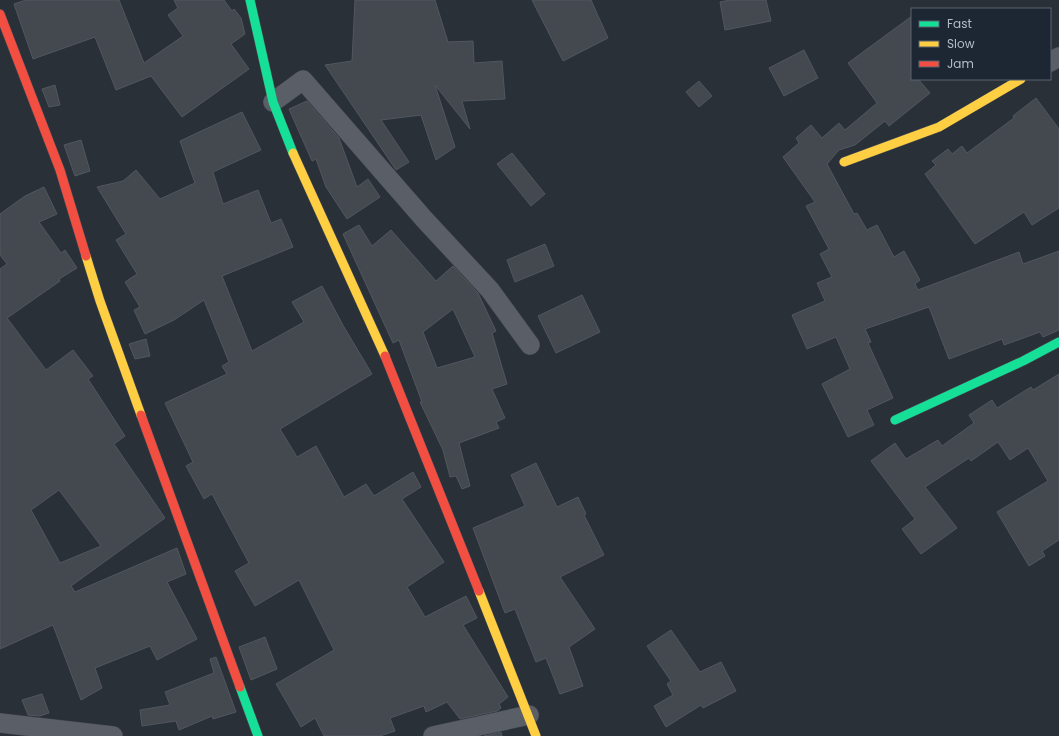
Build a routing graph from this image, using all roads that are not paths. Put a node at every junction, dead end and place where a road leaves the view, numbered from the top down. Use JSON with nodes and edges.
{"nodes":[{"id":1,"x":250,"y":0,"type":"edge"},
{"id":2,"x":0,"y":14,"type":"edge"},
{"id":3,"x":1019,"y":80,"type":"edge"},
{"id":4,"x":273,"y":102,"type":"junction"},
{"id":5,"x":844,"y":162,"type":"dead end"},
{"id":6,"x":1059,"y":342,"type":"edge"},
{"id":7,"x":530,"y":345,"type":"dead end"},
{"id":8,"x":895,"y":420,"type":"dead end"},
{"id":9,"x":530,"y":715,"type":"junction"},
{"id":10,"x":0,"y":723,"type":"edge"},
{"id":11,"x":114,"y":736,"type":"edge"},
{"id":12,"x":258,"y":736,"type":"edge"},
{"id":13,"x":433,"y":736,"type":"edge"},
{"id":14,"x":536,"y":736,"type":"edge"}],
"edges":[{"from":1,"to":4,"type":"street"},
{"from":2,"to":12,"type":"street"},
{"from":3,"to":5,"type":"street"},
{"from":4,"to":7,"type":"street"},
{"from":4,"to":9,"type":"street"},
{"from":6,"to":8,"type":"street"},
{"from":9,"to":13,"type":"street"},
{"from":9,"to":14,"type":"street"},
{"from":10,"to":11,"type":"street"}]}
